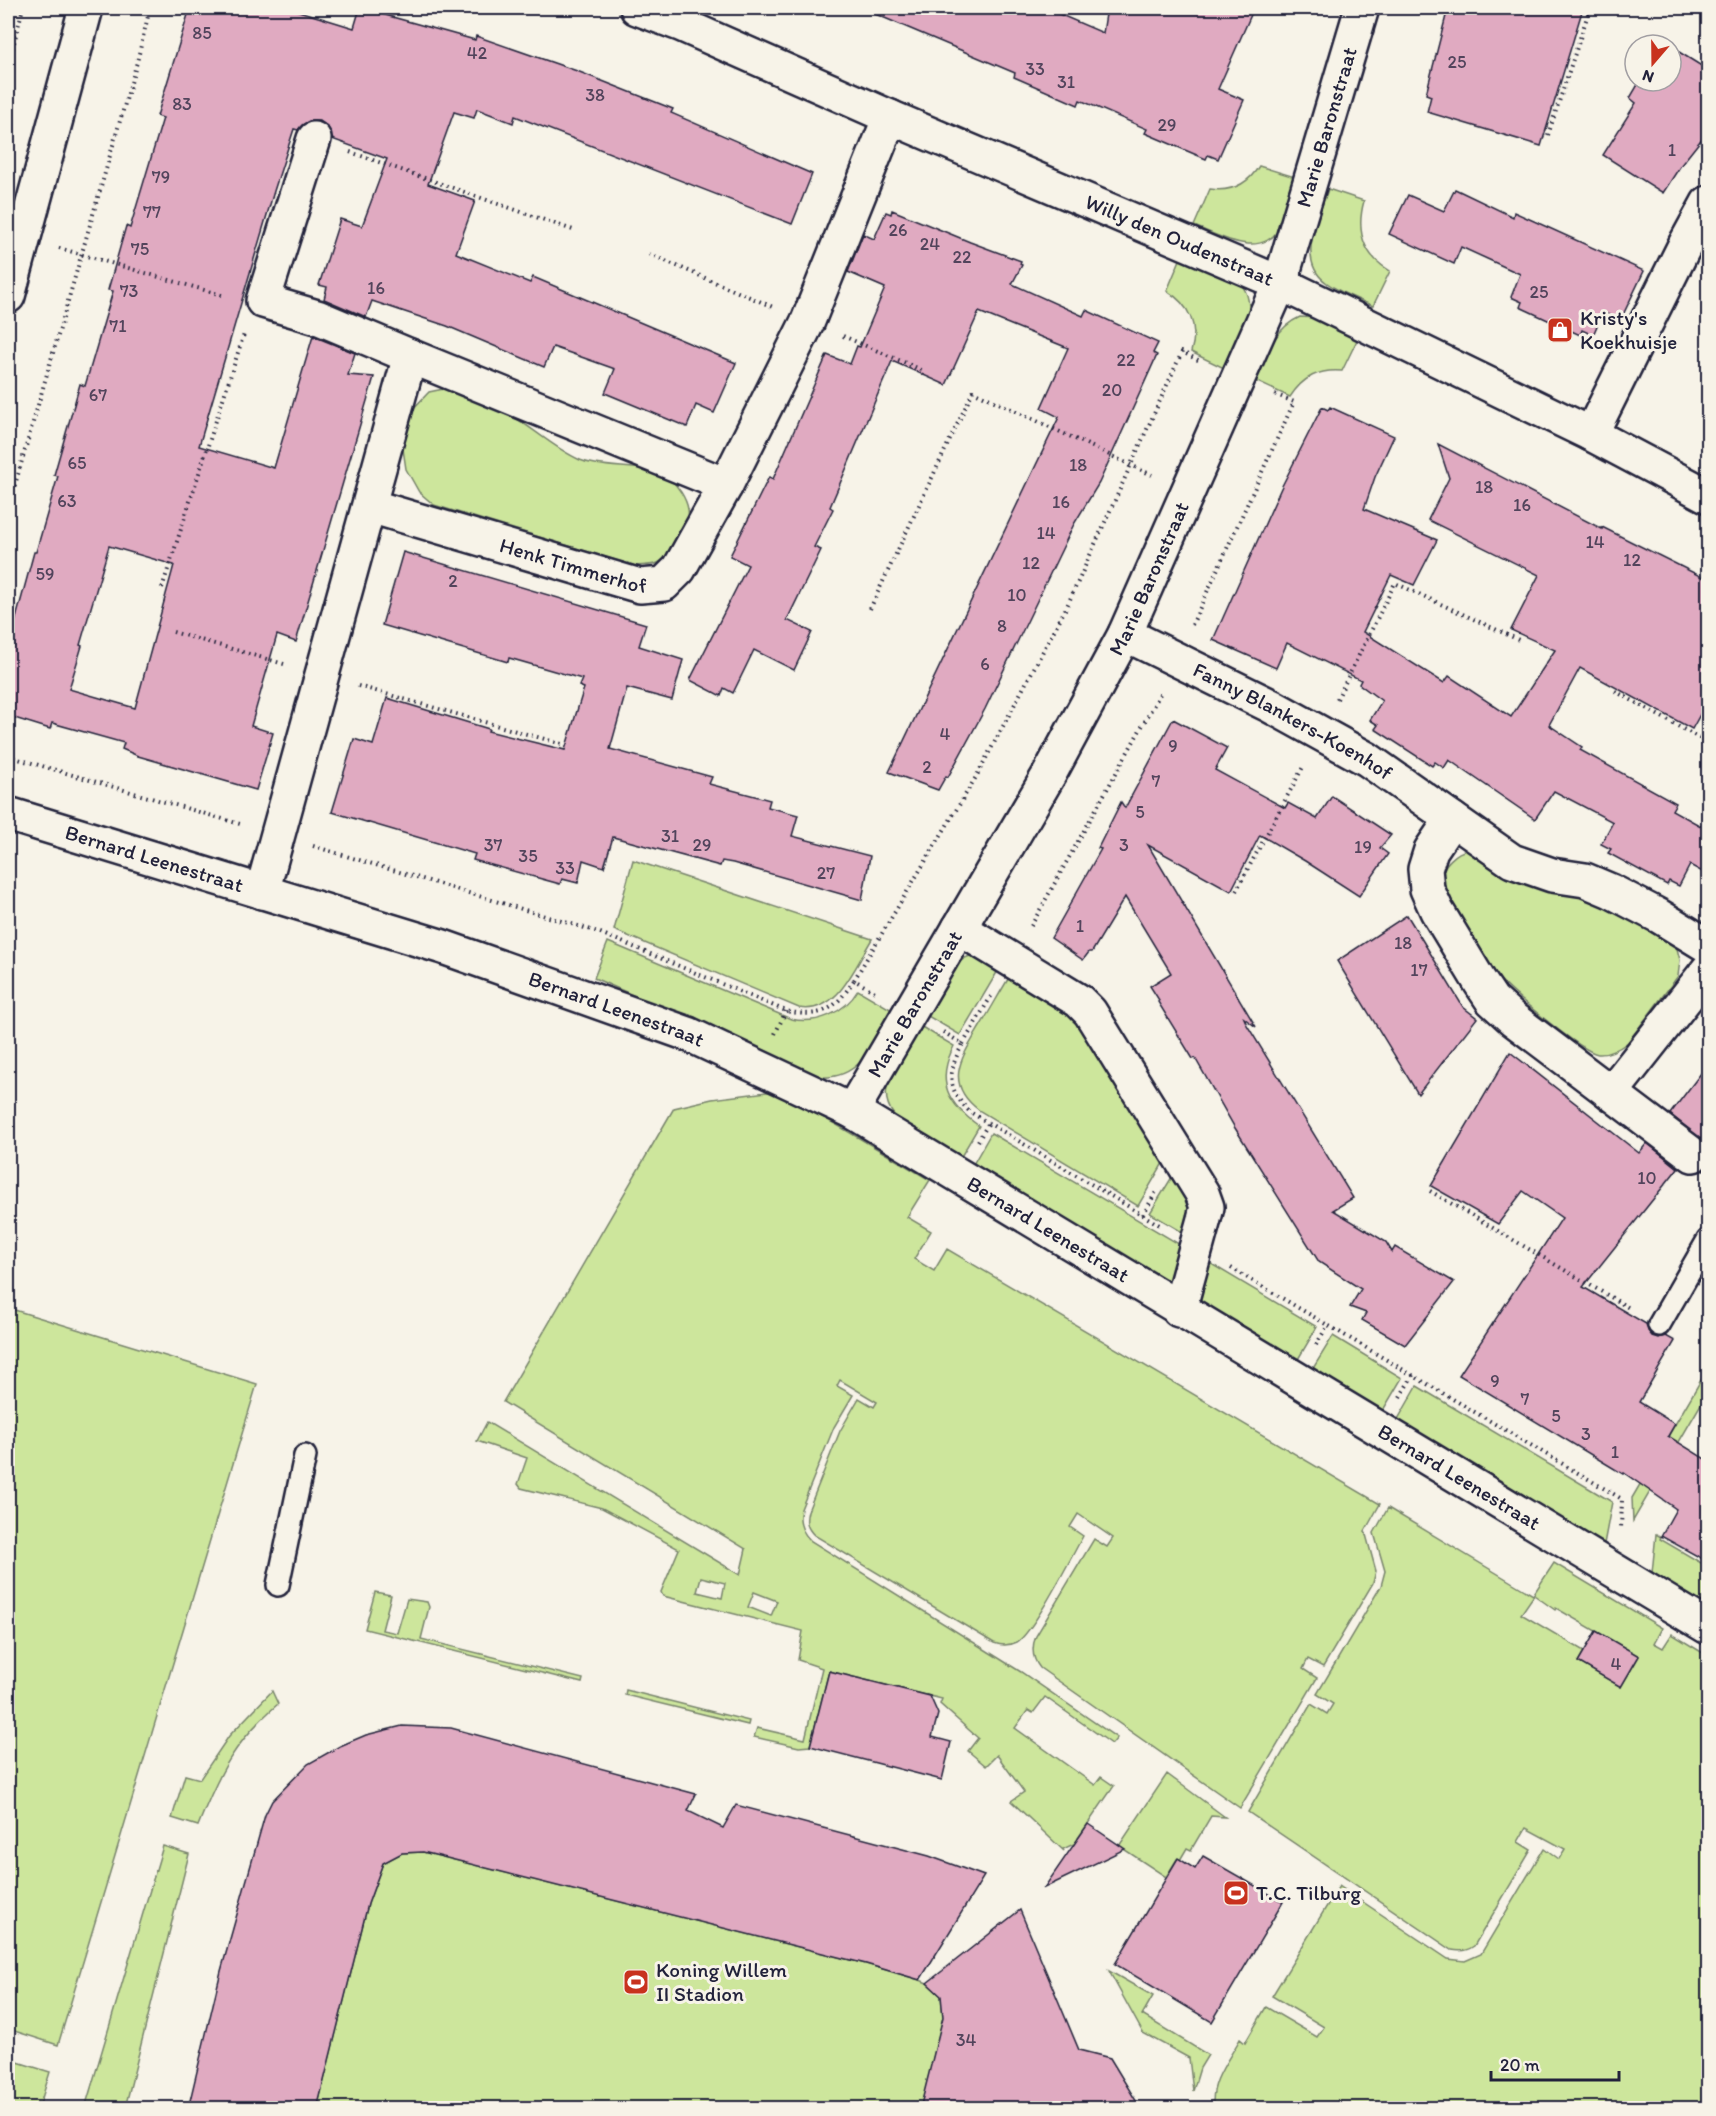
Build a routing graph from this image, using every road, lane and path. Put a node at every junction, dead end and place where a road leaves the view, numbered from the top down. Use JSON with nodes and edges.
{"nodes":[{"id":1,"x":23,"y":8,"type":"edge"},
{"id":2,"x":86,"y":8,"type":"edge"},
{"id":3,"x":150,"y":8,"type":"edge"},
{"id":4,"x":637,"y":8,"type":"edge"},
{"id":5,"x":1362,"y":8,"type":"edge"},
{"id":6,"x":1590,"y":8,"type":"edge"},
{"id":7,"x":8,"y":66,"type":"edge"},
{"id":8,"x":890,"y":117,"type":"junction"},
{"id":9,"x":1548,"y":135,"type":"dead end"},
{"id":10,"x":314,"y":139,"type":"joint"},
{"id":11,"x":1708,"y":203,"type":"edge"},
{"id":12,"x":573,"y":230,"type":"dead end"},
{"id":13,"x":25,"y":238,"type":"junction"},
{"id":14,"x":81,"y":254,"type":"junction"},
{"id":15,"x":1280,"y":283,"type":"junction"},
{"id":16,"x":8,"y":296,"type":"edge"},
{"id":17,"x":258,"y":303,"type":"junction"},
{"id":18,"x":410,"y":356,"type":"junction"},
{"id":19,"x":1591,"y":434,"type":"junction"},
{"id":20,"x":726,"y":485,"type":"junction"},
{"id":21,"x":1188,"y":491,"type":"junction"},
{"id":22,"x":1708,"y":496,"type":"edge"},
{"id":23,"x":370,"y":507,"type":"junction"},
{"id":24,"x":8,"y":509,"type":"edge"},
{"id":25,"x":162,"y":588,"type":"dead end"},
{"id":26,"x":870,"y":609,"type":"dead end"},
{"id":27,"x":173,"y":632,"type":"dead end"},
{"id":28,"x":1125,"y":634,"type":"junction"},
{"id":29,"x":1519,"y":640,"type":"dead end"},
{"id":30,"x":322,"y":676,"type":"junction"},
{"id":31,"x":1615,"y":691,"type":"dead end"},
{"id":32,"x":1320,"y":734,"type":"junction"},
{"id":33,"x":1708,"y":743,"type":"edge"},
{"id":34,"x":562,"y":744,"type":"dead end"},
{"id":35,"x":8,"y":814,"type":"edge"},
{"id":36,"x":1452,"y":819,"type":"junction"},
{"id":37,"x":1236,"y":891,"type":"dead end"},
{"id":38,"x":262,"y":892,"type":"junction"},
{"id":39,"x":959,"y":928,"type":"junction"},
{"id":40,"x":1708,"y":946,"type":"edge"},
{"id":41,"x":1708,"y":970,"type":"edge"},
{"id":42,"x":1611,"y":1093,"type":"junction"},
{"id":43,"x":852,"y":1112,"type":"junction"},
{"id":44,"x":1701,"y":1161,"type":"edge"},
{"id":45,"x":1430,"y":1191,"type":"dead end"},
{"id":46,"x":1708,"y":1240,"type":"edge"},
{"id":47,"x":1179,"y":1310,"type":"junction"},
{"id":48,"x":1659,"y":1325,"type":"joint"},
{"id":49,"x":305,"y":1456,"type":"dead end"},
{"id":50,"x":278,"y":1585,"type":"dead end"},
{"id":51,"x":1708,"y":1627,"type":"edge"}],
"edges":[{"from":1,"to":7,"type":"path"},
{"from":2,"to":13,"type":"street"},
{"from":3,"to":14,"type":"path"},
{"from":4,"to":8,"type":"street","name":"Willy den Oudenstraat"},
{"from":5,"to":15,"type":"street","name":"Marie Baronstraat"},
{"from":6,"to":9,"type":"path"},
{"from":8,"to":15,"type":"street","name":"Willy den Oudenstraat"},
{"from":8,"to":20,"type":"street","name":"Henk Timmerhof"},
{"from":10,"to":12,"type":"path"},
{"from":10,"to":17,"type":"street"},
{"from":11,"to":19,"type":"street"},
{"from":13,"to":14,"type":"path"},
{"from":13,"to":16,"type":"street"},
{"from":14,"to":17,"type":"path"},
{"from":14,"to":24,"type":"path"},
{"from":15,"to":19,"type":"street","name":"Willy den Oudenstraat"},
{"from":15,"to":21,"type":"street","name":"Marie Baronstraat"},
{"from":17,"to":18,"type":"street"},
{"from":17,"to":25,"type":"path"},
{"from":18,"to":20,"type":"street"},
{"from":18,"to":23,"type":"street"},
{"from":19,"to":22,"type":"street","name":"Willy den Oudenstraat"},
{"from":20,"to":23,"type":"street","name":"Henk Timmerhof"},
{"from":21,"to":26,"type":"path"},
{"from":21,"to":28,"type":"street","name":"Marie Baronstraat"},
{"from":23,"to":30,"type":"street"},
{"from":27,"to":30,"type":"path"},
{"from":28,"to":32,"type":"street","name":"Fanny Blankers-Koenhof"},
{"from":28,"to":39,"type":"street","name":"Marie Baronstraat"},
{"from":29,"to":32,"type":"path"},
{"from":30,"to":34,"type":"path"},
{"from":30,"to":38,"type":"street"},
{"from":31,"to":33,"type":"path"},
{"from":32,"to":36,"type":"street","name":"Fanny Blankers-Koenhof"},
{"from":32,"to":37,"type":"path"},
{"from":35,"to":38,"type":"street","name":"Bernard Leenestraat"},
{"from":36,"to":40,"type":"street","name":"Fanny Blankers-Koenhof"},
{"from":36,"to":42,"type":"street"},
{"from":38,"to":43,"type":"street","name":"Bernard Leenestraat"},
{"from":39,"to":43,"type":"street","name":"Marie Baronstraat"},
{"from":39,"to":47,"type":"street"},
{"from":41,"to":42,"type":"street"},
{"from":42,"to":44,"type":"street"},
{"from":43,"to":47,"type":"street","name":"Bernard Leenestraat"},
{"from":45,"to":48,"type":"path"},
{"from":46,"to":48,"type":"lane"},
{"from":47,"to":51,"type":"street","name":"Bernard Leenestraat"},
{"from":49,"to":50,"type":"lane"}]}
